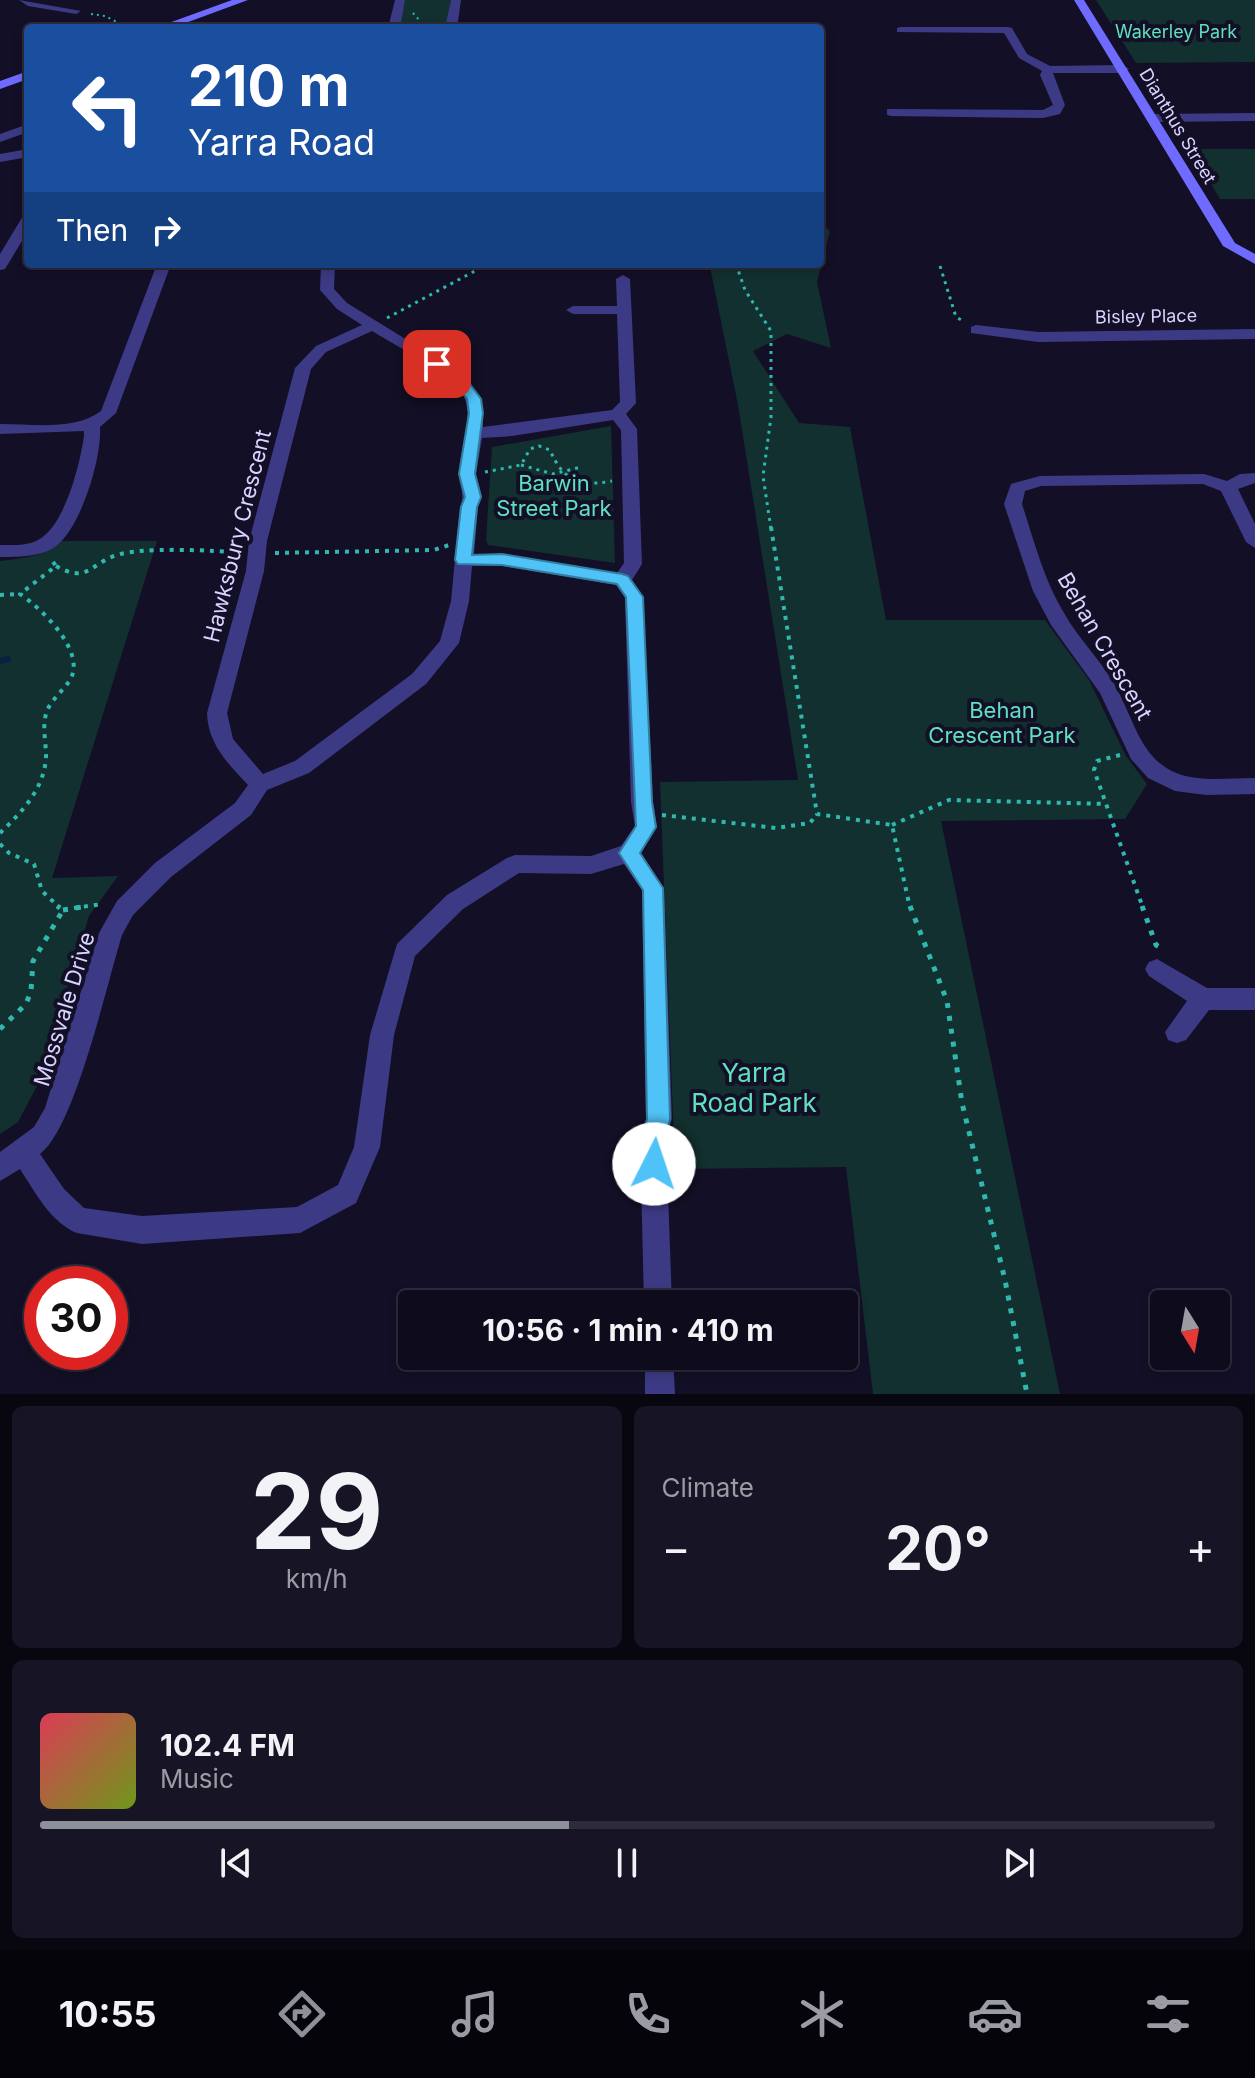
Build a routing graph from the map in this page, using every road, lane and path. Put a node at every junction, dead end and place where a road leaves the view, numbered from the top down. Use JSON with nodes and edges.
{"nodes":[{"id":1,"x":24,"y":0,"type":"edge"},
{"id":2,"x":243,"y":0,"type":"edge"},
{"id":3,"x":400,"y":0,"type":"edge"},
{"id":4,"x":456,"y":0,"type":"edge"},
{"id":5,"x":1079,"y":0,"type":"edge"},
{"id":6,"x":76,"y":11,"type":"joint"},
{"id":7,"x":121,"y":24,"type":"edge"},
{"id":8,"x":173,"y":24,"type":"edge"},
{"id":9,"x":395,"y":24,"type":"edge"},
{"id":10,"x":452,"y":24,"type":"edge"},
{"id":11,"x":901,"y":30,"type":"dead end"},
{"id":12,"x":1123,"y":69,"type":"junction"},
{"id":13,"x":1048,"y":70,"type":"junction"},
{"id":14,"x":24,"y":76,"type":"edge"},
{"id":15,"x":0,"y":85,"type":"edge"},
{"id":16,"x":891,"y":112,"type":"dead end"},
{"id":17,"x":1255,"y":117,"type":"edge"},
{"id":18,"x":1153,"y":118,"type":"junction"},
{"id":19,"x":24,"y":129,"type":"edge"},
{"id":20,"x":0,"y":138,"type":"edge"},
{"id":21,"x":24,"y":154,"type":"edge"},
{"id":22,"x":0,"y":158,"type":"edge"},
{"id":23,"x":24,"y":226,"type":"edge"},
{"id":24,"x":1255,"y":260,"type":"edge"},
{"id":25,"x":0,"y":266,"type":"edge"},
{"id":26,"x":940,"y":266,"type":"dead end"},
{"id":27,"x":162,"y":268,"type":"edge"},
{"id":28,"x":328,"y":268,"type":"edge"},
{"id":29,"x":480,"y":268,"type":"edge"},
{"id":30,"x":737,"y":268,"type":"edge"},
{"id":31,"x":623,"y":279,"type":"dead end"},
{"id":32,"x":573,"y":310,"type":"dead end"},
{"id":33,"x":623,"y":310,"type":"junction"},
{"id":34,"x":373,"y":325,"type":"junction"},
{"id":35,"x":976,"y":330,"type":"joint"},
{"id":36,"x":1255,"y":334,"type":"edge"},
{"id":37,"x":617,"y":414,"type":"junction"},
{"id":38,"x":92,"y":425,"type":"junction"},
{"id":39,"x":0,"y":429,"type":"edge"},
{"id":40,"x":475,"y":433,"type":"junction"},
{"id":41,"x":521,"y":465,"type":"junction"},
{"id":42,"x":581,"y":467,"type":"dead end"},
{"id":43,"x":485,"y":472,"type":"dead end"},
{"id":44,"x":560,"y":473,"type":"junction"},
{"id":45,"x":630,"y":477,"type":"junction"},
{"id":46,"x":1255,"y":478,"type":"edge"},
{"id":47,"x":1228,"y":487,"type":"junction"},
{"id":48,"x":51,"y":540,"type":"junction"},
{"id":49,"x":1255,"y":542,"type":"edge"},
{"id":50,"x":0,"y":551,"type":"edge"},
{"id":51,"x":459,"y":552,"type":"junction"},
{"id":52,"x":263,"y":553,"type":"dead end"},
{"id":53,"x":246,"y":554,"type":"dead end"},
{"id":54,"x":56,"y":566,"type":"junction"},
{"id":55,"x":622,"y":580,"type":"junction"},
{"id":56,"x":20,"y":594,"type":"junction"},
{"id":57,"x":0,"y":595,"type":"edge"},
{"id":58,"x":1138,"y":753,"type":"junction"},
{"id":59,"x":260,"y":784,"type":"junction"},
{"id":60,"x":1255,"y":786,"type":"edge"},
{"id":61,"x":1106,"y":804,"type":"junction"},
{"id":62,"x":644,"y":813,"type":"junction"},
{"id":63,"x":817,"y":814,"type":"junction"},
{"id":64,"x":892,"y":825,"type":"junction"},
{"id":65,"x":0,"y":833,"type":"edge"},
{"id":66,"x":0,"y":844,"type":"edge"},
{"id":67,"x":629,"y":853,"type":"junction"},
{"id":68,"x":112,"y":905,"type":"dead end"},
{"id":69,"x":63,"y":910,"type":"junction"},
{"id":70,"x":1161,"y":960,"type":"joint"},
{"id":71,"x":1203,"y":999,"type":"junction"},
{"id":72,"x":1255,"y":999,"type":"edge"},
{"id":73,"x":0,"y":1029,"type":"edge"},
{"id":74,"x":1177,"y":1032,"type":"dead end"},
{"id":75,"x":23,"y":1152,"type":"junction"},
{"id":76,"x":0,"y":1168,"type":"edge"},
{"id":77,"x":658,"y":1290,"type":"edge"},
{"id":78,"x":659,"y":1370,"type":"edge"},
{"id":79,"x":660,"y":1394,"type":"edge"},
{"id":80,"x":1027,"y":1394,"type":"edge"}],
"edges":[{"from":1,"to":6,"type":"street"},
{"from":2,"to":8,"type":"street"},
{"from":3,"to":9,"type":"street"},
{"from":4,"to":10,"type":"street"},
{"from":5,"to":12,"type":"street","name":"Dianthus Street"},
{"from":6,"to":7,"type":"path"},
{"from":11,"to":13,"type":"street"},
{"from":12,"to":13,"type":"street"},
{"from":12,"to":18,"type":"street","name":"Dianthus Street"},
{"from":13,"to":16,"type":"street"},
{"from":14,"to":15,"type":"street"},
{"from":17,"to":18,"type":"street"},
{"from":18,"to":24,"type":"street","name":"Dianthus Street"},
{"from":19,"to":20,"type":"street"},
{"from":21,"to":22,"type":"street"},
{"from":23,"to":25,"type":"street"},
{"from":26,"to":35,"type":"path"},
{"from":27,"to":38,"type":"street"},
{"from":28,"to":34,"type":"street","name":"Mossvale Drive"},
{"from":29,"to":34,"type":"path"},
{"from":30,"to":63,"type":"path"},
{"from":31,"to":33,"type":"street"},
{"from":32,"to":33,"type":"street"},
{"from":33,"to":37,"type":"street"},
{"from":34,"to":40,"type":"street","name":"Mossvale Drive"},
{"from":34,"to":59,"type":"street","name":"Hawksbury Crescent"},
{"from":35,"to":36,"type":"street","name":"Bisley Place"},
{"from":37,"to":40,"type":"street"},
{"from":37,"to":45,"type":"street"},
{"from":38,"to":39,"type":"street"},
{"from":38,"to":48,"type":"street"},
{"from":40,"to":51,"type":"street","name":"Mossvale Drive"},
{"from":41,"to":43,"type":"path"},
{"from":41,"to":44,"type":"path"},
{"from":41,"to":44,"type":"path"},
{"from":42,"to":44,"type":"path"},
{"from":44,"to":45,"type":"path"},
{"from":45,"to":55,"type":"street"},
{"from":46,"to":47,"type":"street","name":"Behan Crescent"},
{"from":47,"to":49,"type":"street"},
{"from":47,"to":58,"type":"street","name":"Behan Crescent"},
{"from":48,"to":50,"type":"street"},
{"from":48,"to":54,"type":"path"},
{"from":51,"to":52,"type":"path"},
{"from":51,"to":55,"type":"street"},
{"from":51,"to":59,"type":"street","name":"Mossvale Drive"},
{"from":53,"to":54,"type":"path"},
{"from":54,"to":56,"type":"path"},
{"from":55,"to":62,"type":"street"},
{"from":56,"to":57,"type":"path"},
{"from":56,"to":65,"type":"path"},
{"from":58,"to":60,"type":"street","name":"Behan Crescent"},
{"from":58,"to":61,"type":"path"},
{"from":59,"to":75,"type":"street","name":"Mossvale Drive"},
{"from":61,"to":64,"type":"path"},
{"from":61,"to":70,"type":"path"},
{"from":62,"to":63,"type":"path"},
{"from":62,"to":67,"type":"street"},
{"from":63,"to":64,"type":"path"},
{"from":64,"to":80,"type":"path"},
{"from":66,"to":69,"type":"path"},
{"from":67,"to":75,"type":"street"},
{"from":67,"to":77,"type":"street"},
{"from":68,"to":69,"type":"path"},
{"from":69,"to":73,"type":"path"},
{"from":70,"to":71,"type":"street"},
{"from":71,"to":72,"type":"street"},
{"from":71,"to":74,"type":"street"},
{"from":75,"to":76,"type":"street","name":"Mossvale Drive"},
{"from":78,"to":79,"type":"street"}]}
